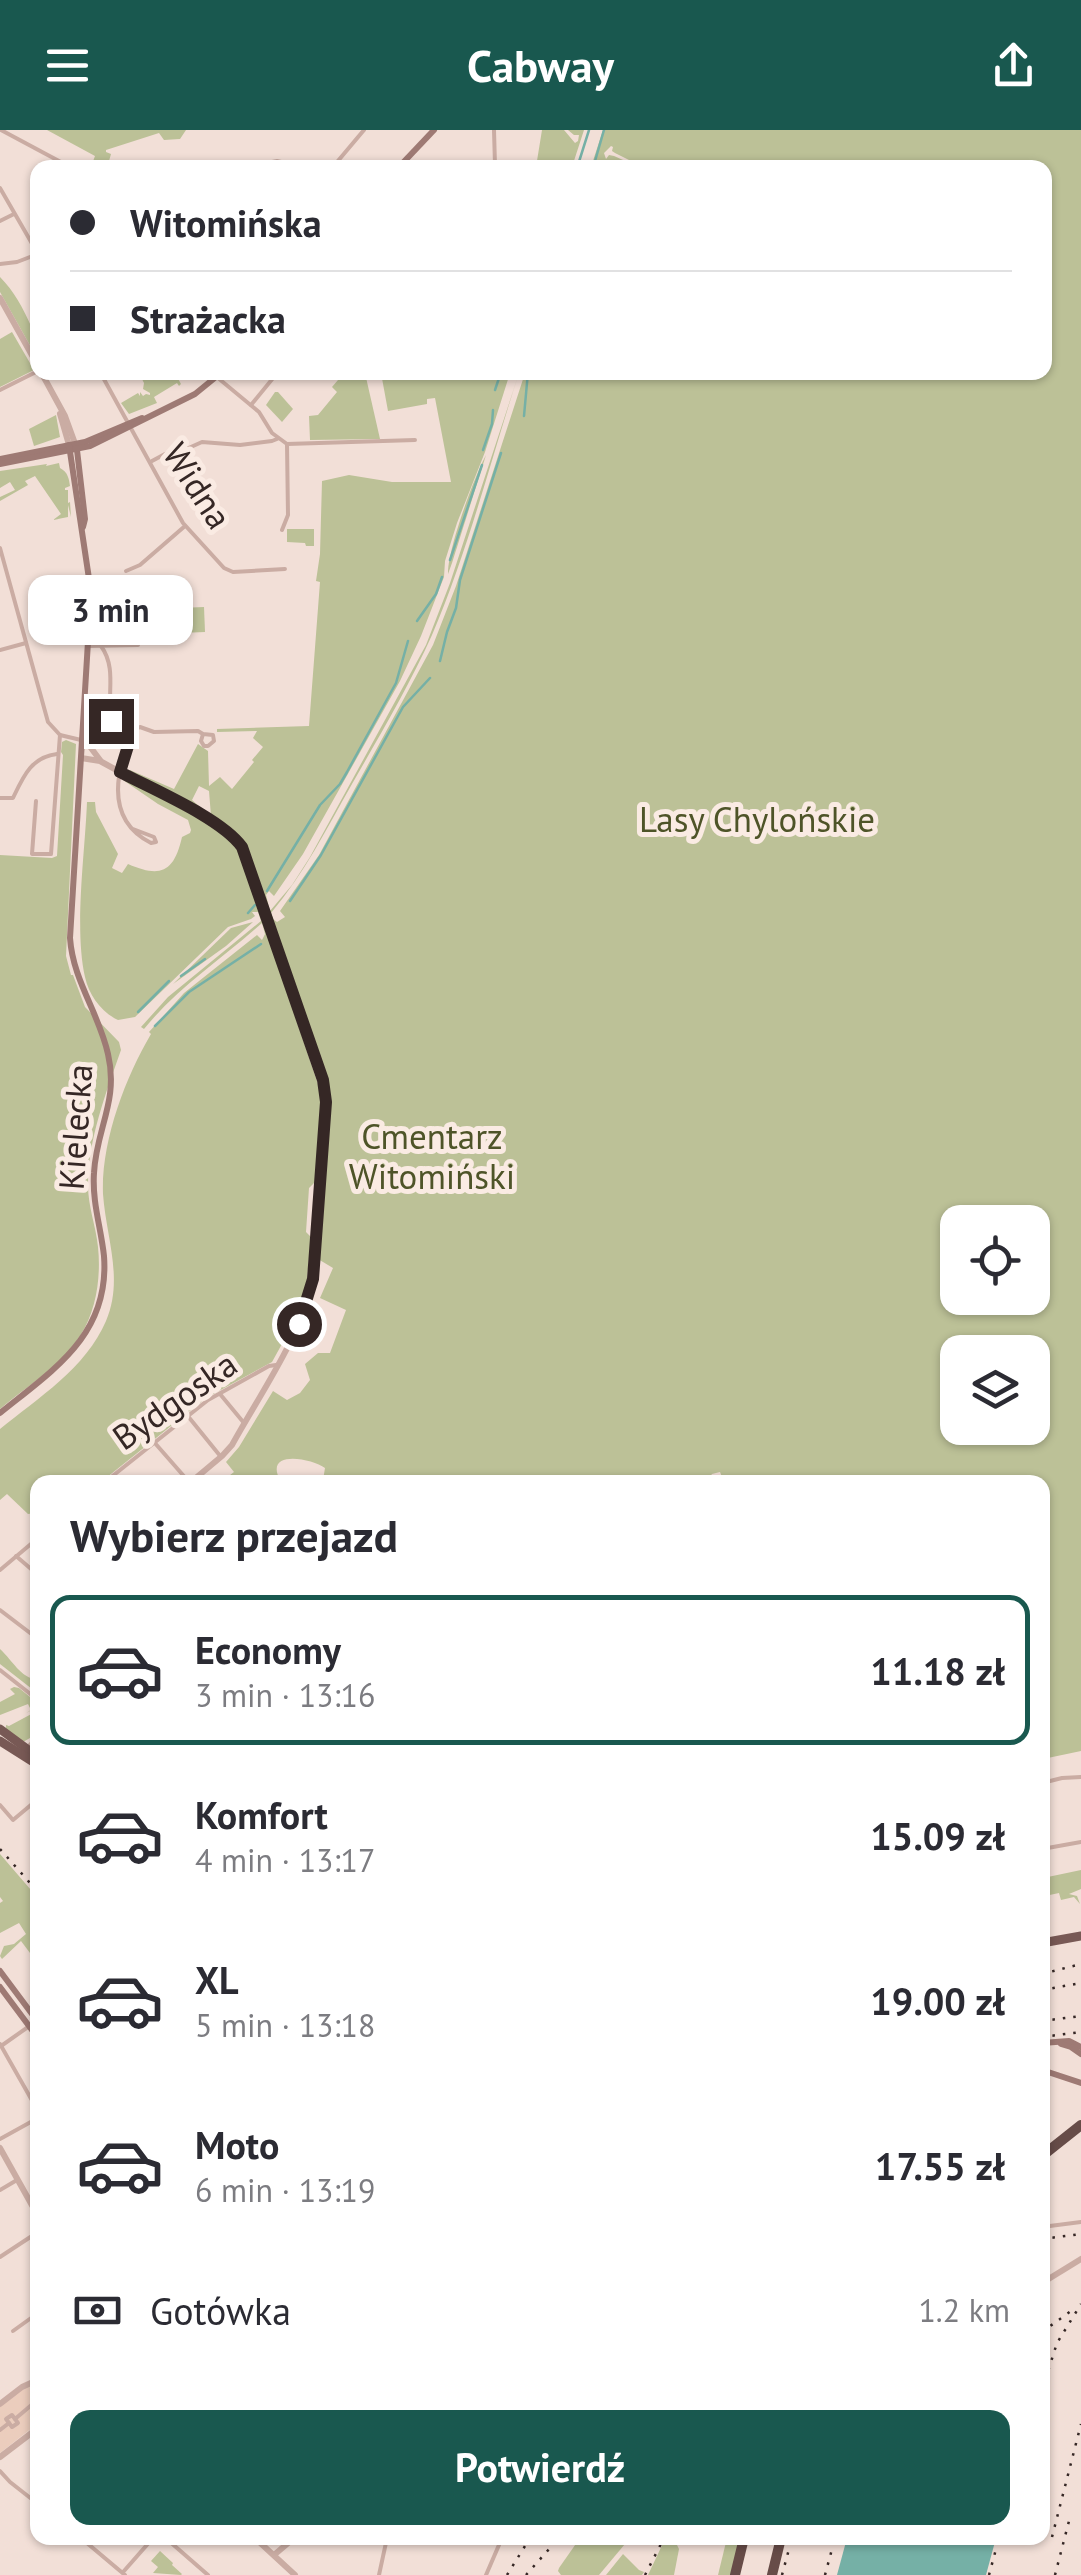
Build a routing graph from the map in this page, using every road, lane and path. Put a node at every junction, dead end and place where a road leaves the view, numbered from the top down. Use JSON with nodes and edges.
{"nodes":[{"id":1,"x":1,"y":130,"type":"edge"},
{"id":2,"x":364,"y":130,"type":"edge"},
{"id":3,"x":434,"y":130,"type":"edge"},
{"id":4,"x":494,"y":130,"type":"edge"},
{"id":5,"x":52,"y":160,"type":"edge"},
{"id":6,"x":339,"y":160,"type":"edge"},
{"id":7,"x":406,"y":160,"type":"edge"},
{"id":8,"x":495,"y":160,"type":"edge"},
{"id":9,"x":0,"y":188,"type":"edge"},
{"id":10,"x":14,"y":214,"type":"junction"},
{"id":11,"x":0,"y":221,"type":"edge"},
{"id":12,"x":30,"y":241,"type":"edge"},
{"id":13,"x":30,"y":257,"type":"edge"},
{"id":14,"x":0,"y":264,"type":"edge"},
{"id":15,"x":0,"y":298,"type":"edge"},
{"id":16,"x":30,"y":353,"type":"edge"},
{"id":17,"x":30,"y":375,"type":"edge"},
{"id":18,"x":45,"y":380,"type":"edge"},
{"id":19,"x":104,"y":380,"type":"edge"},
{"id":20,"x":213,"y":380,"type":"edge"},
{"id":21,"x":225,"y":380,"type":"edge"},
{"id":22,"x":271,"y":380,"type":"edge"},
{"id":23,"x":0,"y":390,"type":"edge"},
{"id":24,"x":58,"y":403,"type":"junction"},
{"id":25,"x":251,"y":405,"type":"junction"},
{"id":26,"x":129,"y":424,"type":"junction"},
{"id":27,"x":66,"y":432,"type":"junction"},
{"id":28,"x":277,"y":438,"type":"junction"},
{"id":29,"x":416,"y":440,"type":"dead end"},
{"id":30,"x":286,"y":444,"type":"junction"},
{"id":31,"x":58,"y":446,"type":"junction"},
{"id":32,"x":73,"y":448,"type":"junction"},
{"id":33,"x":0,"y":462,"type":"edge"},
{"id":34,"x":150,"y":462,"type":"junction"},
{"id":35,"x":185,"y":526,"type":"junction"},
{"id":36,"x":282,"y":530,"type":"dead end"},
{"id":37,"x":1,"y":552,"type":"edge"},
{"id":38,"x":285,"y":569,"type":"dead end"},
{"id":39,"x":126,"y":572,"type":"dead end"},
{"id":40,"x":26,"y":644,"type":"junction"},
{"id":41,"x":138,"y":645,"type":"dead end"},
{"id":42,"x":88,"y":646,"type":"junction"},
{"id":43,"x":101,"y":646,"type":"junction"},
{"id":44,"x":0,"y":650,"type":"edge"},
{"id":45,"x":203,"y":734,"type":"dead end"},
{"id":46,"x":60,"y":736,"type":"junction"},
{"id":47,"x":128,"y":746,"type":"junction"},
{"id":48,"x":82,"y":749,"type":"junction"},
{"id":49,"x":57,"y":754,"type":"junction"},
{"id":50,"x":100,"y":761,"type":"junction"},
{"id":51,"x":120,"y":772,"type":"junction"},
{"id":52,"x":0,"y":798,"type":"edge"},
{"id":53,"x":36,"y":801,"type":"dead end"},
{"id":54,"x":132,"y":829,"type":"dead end"},
{"id":55,"x":276,"y":1365,"type":"junction"},
{"id":56,"x":220,"y":1394,"type":"junction"},
{"id":57,"x":0,"y":1413,"type":"edge"},
{"id":58,"x":187,"y":1415,"type":"junction"},
{"id":59,"x":244,"y":1423,"type":"junction"},
{"id":60,"x":154,"y":1442,"type":"junction"},
{"id":61,"x":222,"y":1457,"type":"junction"},
{"id":62,"x":114,"y":1475,"type":"edge"},
{"id":63,"x":184,"y":1475,"type":"edge"},
{"id":64,"x":199,"y":1475,"type":"edge"},
{"id":65,"x":30,"y":1545,"type":"edge"},
{"id":66,"x":16,"y":1556,"type":"junction"},
{"id":67,"x":30,"y":1567,"type":"edge"},
{"id":68,"x":0,"y":1570,"type":"edge"},
{"id":69,"x":0,"y":1610,"type":"edge"},
{"id":70,"x":30,"y":1633,"type":"edge"},
{"id":71,"x":0,"y":1670,"type":"edge"},
{"id":72,"x":30,"y":1694,"type":"edge"},
{"id":73,"x":0,"y":1735,"type":"edge"},
{"id":74,"x":30,"y":1747,"type":"edge"},
{"id":75,"x":24,"y":1752,"type":"junction"},
{"id":76,"x":30,"y":1754,"type":"edge"},
{"id":77,"x":30,"y":1758,"type":"edge"},
{"id":78,"x":1081,"y":1778,"type":"edge"},
{"id":79,"x":1050,"y":1781,"type":"edge"},
{"id":80,"x":0,"y":1805,"type":"edge"},
{"id":81,"x":30,"y":1806,"type":"edge"},
{"id":82,"x":1081,"y":1842,"type":"edge"},
{"id":83,"x":1050,"y":1848,"type":"edge"},
{"id":84,"x":1081,"y":1939,"type":"edge"},
{"id":85,"x":1050,"y":1945,"type":"edge"},
{"id":86,"x":0,"y":1971,"type":"edge"},
{"id":87,"x":0,"y":1987,"type":"edge"},
{"id":88,"x":30,"y":2012,"type":"edge"},
{"id":89,"x":29,"y":2026,"type":"joint"},
{"id":90,"x":1050,"y":2043,"type":"edge"},
{"id":91,"x":0,"y":2046,"type":"edge"},
{"id":92,"x":1079,"y":2050,"type":"edge"},
{"id":93,"x":1050,"y":2073,"type":"edge"},
{"id":94,"x":1081,"y":2083,"type":"edge"},
{"id":95,"x":30,"y":2100,"type":"edge"},
{"id":96,"x":30,"y":2120,"type":"edge"},
{"id":97,"x":1081,"y":2125,"type":"edge"},
{"id":98,"x":0,"y":2139,"type":"edge"},
{"id":99,"x":1050,"y":2143,"type":"edge"},
{"id":100,"x":0,"y":2148,"type":"edge"},
{"id":101,"x":1050,"y":2150,"type":"edge"},
{"id":102,"x":18,"y":2180,"type":"junction"},
{"id":103,"x":0,"y":2190,"type":"edge"},
{"id":104,"x":30,"y":2202,"type":"edge"},
{"id":105,"x":1081,"y":2222,"type":"edge"},
{"id":106,"x":1050,"y":2226,"type":"edge"},
{"id":107,"x":30,"y":2237,"type":"edge"},
{"id":108,"x":0,"y":2246,"type":"edge"},
{"id":109,"x":2,"y":2256,"type":"edge"},
{"id":110,"x":1081,"y":2259,"type":"edge"},
{"id":111,"x":1050,"y":2278,"type":"edge"},
{"id":112,"x":30,"y":2318,"type":"edge"},
{"id":113,"x":13,"y":2331,"type":"dead end"},
{"id":114,"x":30,"y":2383,"type":"edge"},
{"id":115,"x":1,"y":2402,"type":"edge"},
{"id":116,"x":30,"y":2406,"type":"edge"},
{"id":117,"x":0,"y":2430,"type":"edge"},
{"id":118,"x":30,"y":2434,"type":"edge"},
{"id":119,"x":0,"y":2457,"type":"edge"},
{"id":120,"x":0,"y":2470,"type":"edge"},
{"id":121,"x":30,"y":2498,"type":"edge"},
{"id":122,"x":89,"y":2545,"type":"edge"},
{"id":123,"x":147,"y":2545,"type":"edge"},
{"id":124,"x":174,"y":2545,"type":"edge"},
{"id":125,"x":263,"y":2545,"type":"edge"},
{"id":126,"x":286,"y":2545,"type":"edge"},
{"id":127,"x":385,"y":2545,"type":"edge"},
{"id":128,"x":499,"y":2545,"type":"edge"},
{"id":129,"x":742,"y":2545,"type":"edge"},
{"id":130,"x":780,"y":2545,"type":"edge"},
{"id":131,"x":274,"y":2555,"type":"junction"},
{"id":132,"x":123,"y":2574,"type":"edge"},
{"id":133,"x":292,"y":2574,"type":"edge"},
{"id":134,"x":208,"y":2575,"type":"edge"},
{"id":135,"x":379,"y":2575,"type":"edge"},
{"id":136,"x":486,"y":2575,"type":"edge"},
{"id":137,"x":735,"y":2575,"type":"edge"},
{"id":138,"x":772,"y":2575,"type":"edge"}],
"edges":[{"from":1,"to":5,"type":"street"},
{"from":2,"to":6,"type":"street"},
{"from":3,"to":7,"type":"main road"},
{"from":4,"to":8,"type":"street"},
{"from":9,"to":10,"type":"street"},
{"from":10,"to":11,"type":"street"},
{"from":10,"to":12,"type":"street"},
{"from":13,"to":14,"type":"street"},
{"from":15,"to":16,"type":"street"},
{"from":17,"to":23,"type":"street"},
{"from":18,"to":24,"type":"street"},
{"from":19,"to":26,"type":"street","name":"Widna"},
{"from":20,"to":26,"type":"main road"},
{"from":21,"to":25,"type":"street"},
{"from":22,"to":25,"type":"street"},
{"from":24,"to":27,"type":"street"},
{"from":24,"to":32,"type":"street"},
{"from":25,"to":28,"type":"street"},
{"from":26,"to":32,"type":"main road"},
{"from":26,"to":34,"type":"street","name":"Widna"},
{"from":27,"to":31,"type":"street"},
{"from":27,"to":32,"type":"street"},
{"from":28,"to":30,"type":"street"},
{"from":28,"to":34,"type":"street"},
{"from":29,"to":30,"type":"street"},
{"from":30,"to":36,"type":"street"},
{"from":31,"to":32,"type":"main road"},
{"from":31,"to":33,"type":"main road"},
{"from":32,"to":33,"type":"main road"},
{"from":32,"to":42,"type":"main road","name":"Kielecka"},
{"from":34,"to":35,"type":"street","name":"Widna"},
{"from":35,"to":38,"type":"street","name":"Widna"},
{"from":35,"to":39,"type":"street"},
{"from":37,"to":40,"type":"street"},
{"from":40,"to":44,"type":"street"},
{"from":40,"to":46,"type":"street"},
{"from":41,"to":43,"type":"street"},
{"from":42,"to":43,"type":"street"},
{"from":42,"to":48,"type":"main road","name":"Kielecka"},
{"from":43,"to":47,"type":"street"},
{"from":45,"to":47,"type":"street"},
{"from":46,"to":48,"type":"street"},
{"from":46,"to":49,"type":"street"},
{"from":47,"to":51,"type":"street"},
{"from":48,"to":50,"type":"street"},
{"from":48,"to":50,"type":"street"},
{"from":48,"to":57,"type":"main road","name":"Kielecka"},
{"from":49,"to":52,"type":"street"},
{"from":49,"to":53,"type":"street"},
{"from":50,"to":51,"type":"street"},
{"from":51,"to":54,"type":"street"},
{"from":51,"to":55,"type":"street"},
{"from":55,"to":56,"type":"street","name":"Bydgoska"},
{"from":55,"to":59,"type":"street"},
{"from":56,"to":58,"type":"street","name":"Bydgoska"},
{"from":56,"to":59,"type":"street"},
{"from":58,"to":60,"type":"street","name":"Bydgoska"},
{"from":58,"to":61,"type":"street"},
{"from":59,"to":61,"type":"street"},
{"from":60,"to":62,"type":"street","name":"Bydgoska"},
{"from":60,"to":63,"type":"street"},
{"from":61,"to":64,"type":"street"},
{"from":65,"to":66,"type":"street"},
{"from":66,"to":67,"type":"street"},
{"from":66,"to":68,"type":"street"},
{"from":69,"to":70,"type":"street"},
{"from":71,"to":72,"type":"street"},
{"from":73,"to":75,"type":"main road"},
{"from":74,"to":75,"type":"street"},
{"from":75,"to":76,"type":"main road"},
{"from":75,"to":77,"type":"main road"},
{"from":78,"to":79,"type":"street"},
{"from":80,"to":81,"type":"street"},
{"from":82,"to":83,"type":"street"},
{"from":84,"to":85,"type":"main road"},
{"from":86,"to":88,"type":"main road"},
{"from":87,"to":89,"type":"main road"},
{"from":89,"to":91,"type":"street"},
{"from":90,"to":92,"type":"main road"},
{"from":91,"to":95,"type":"street"},
{"from":93,"to":94,"type":"main road"},
{"from":96,"to":98,"type":"street"},
{"from":97,"to":99,"type":"highway"},
{"from":97,"to":101,"type":"highway"},
{"from":100,"to":102,"type":"street"},
{"from":102,"to":103,"type":"street"},
{"from":102,"to":104,"type":"street"},
{"from":105,"to":106,"type":"street"},
{"from":107,"to":109,"type":"street"},
{"from":108,"to":109,"type":"street"},
{"from":110,"to":111,"type":"street"},
{"from":112,"to":113,"type":"street"},
{"from":114,"to":115,"type":"street"},
{"from":116,"to":117,"type":"street"},
{"from":118,"to":119,"type":"street"},
{"from":120,"to":121,"type":"street"},
{"from":122,"to":132,"type":"street"},
{"from":123,"to":132,"type":"street"},
{"from":124,"to":134,"type":"street"},
{"from":125,"to":131,"type":"street"},
{"from":126,"to":131,"type":"street"},
{"from":127,"to":135,"type":"street"},
{"from":128,"to":136,"type":"street"},
{"from":129,"to":137,"type":"highway"},
{"from":130,"to":138,"type":"highway"},
{"from":131,"to":133,"type":"street"}]}
